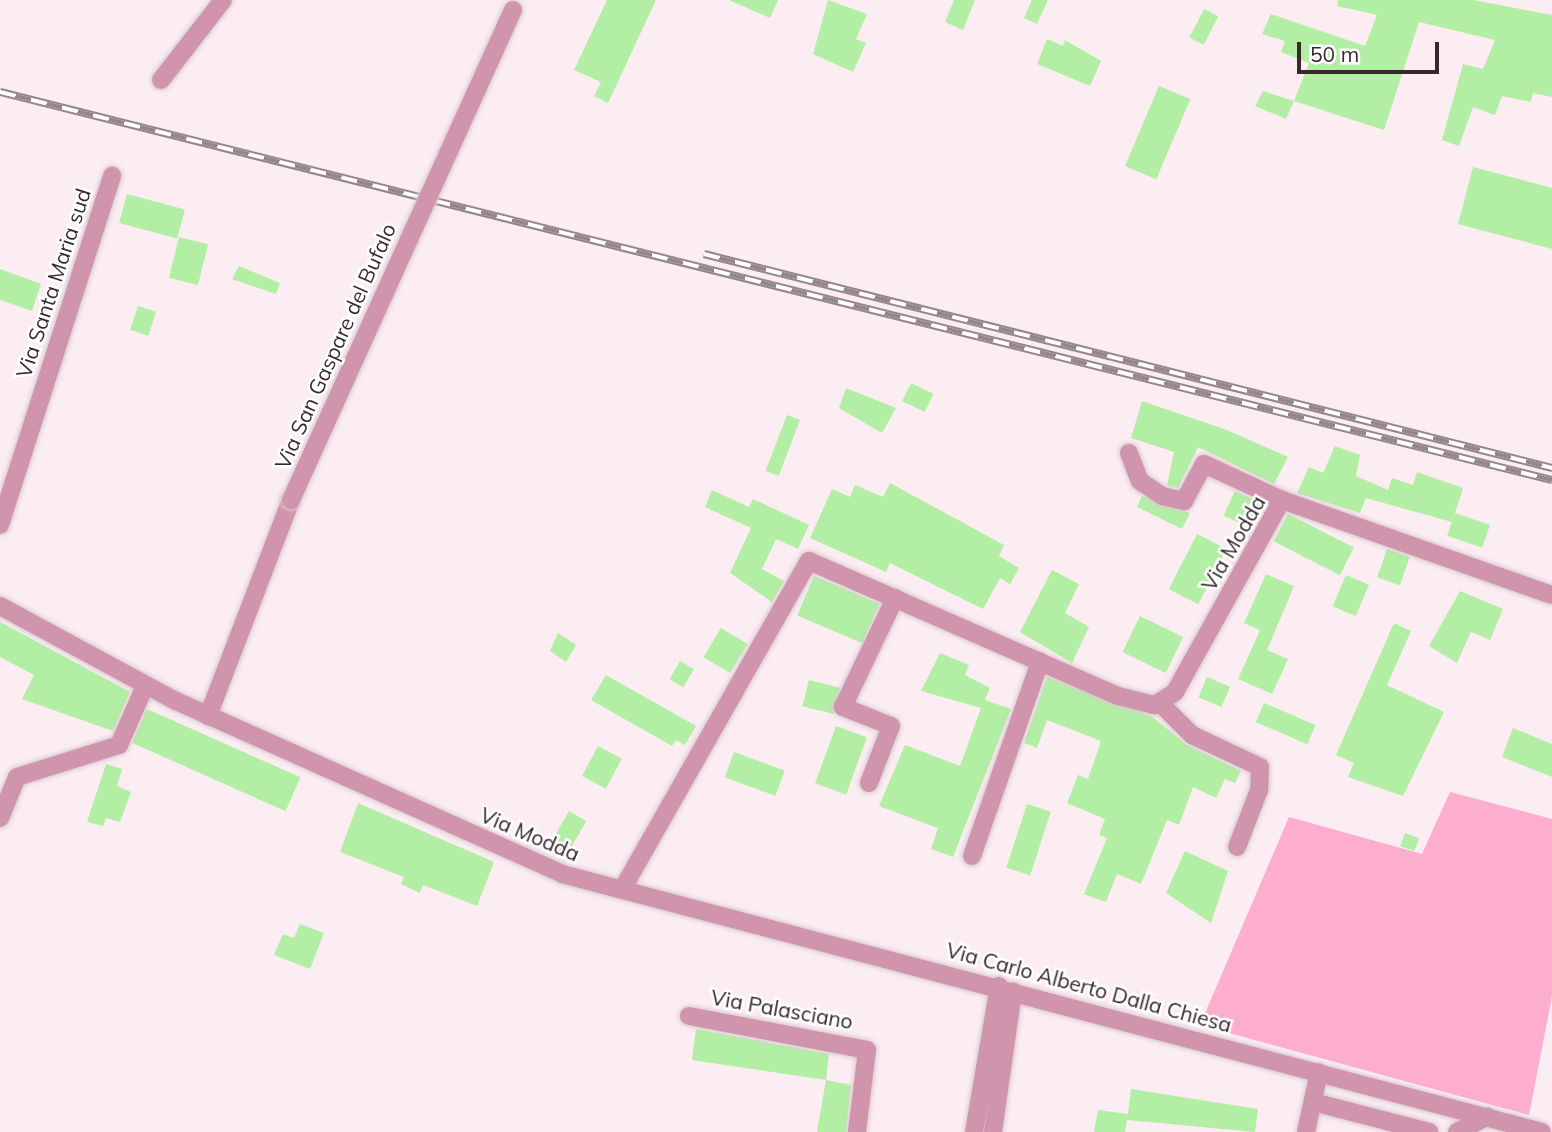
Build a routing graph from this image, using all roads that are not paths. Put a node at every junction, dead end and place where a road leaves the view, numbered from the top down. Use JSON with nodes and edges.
{"nodes":[{"id":1,"x":223,"y":0,"type":"edge"},
{"id":2,"x":515,"y":5,"type":"edge"},
{"id":3,"x":161,"y":80,"type":"dead end"},
{"id":4,"x":112,"y":176,"type":"dead end"},
{"id":5,"x":1129,"y":453,"type":"dead end"},
{"id":6,"x":1282,"y":500,"type":"junction"},
{"id":7,"x":0,"y":525,"type":"edge"},
{"id":8,"x":1552,"y":595,"type":"edge"},
{"id":9,"x":895,"y":598,"type":"junction"},
{"id":10,"x":0,"y":606,"type":"edge"},
{"id":11,"x":1040,"y":662,"type":"junction"},
{"id":12,"x":145,"y":686,"type":"junction"},
{"id":13,"x":1161,"y":704,"type":"junction"},
{"id":14,"x":208,"y":716,"type":"junction"},
{"id":15,"x":869,"y":783,"type":"dead end"},
{"id":16,"x":0,"y":818,"type":"edge"},
{"id":17,"x":1237,"y":847,"type":"dead end"},
{"id":18,"x":972,"y":856,"type":"dead end"},
{"id":19,"x":623,"y":888,"type":"junction"},
{"id":20,"x":1006,"y":989,"type":"junction"},
{"id":21,"x":689,"y":1016,"type":"dead end"},
{"id":22,"x":1319,"y":1072,"type":"junction"},
{"id":23,"x":1313,"y":1102,"type":"junction"},
{"id":24,"x":1487,"y":1117,"type":"junction"},
{"id":25,"x":857,"y":1132,"type":"edge"},
{"id":26,"x":974,"y":1132,"type":"edge"},
{"id":27,"x":993,"y":1132,"type":"edge"},
{"id":28,"x":1306,"y":1132,"type":"edge"},
{"id":29,"x":1429,"y":1132,"type":"edge"},
{"id":30,"x":1457,"y":1132,"type":"edge"},
{"id":31,"x":1542,"y":1132,"type":"edge"}],
"edges":[{"from":1,"to":3,"type":"street"},
{"from":2,"to":14,"type":"street","name":"Via San Gaspare del Bufalo","bridge":true},
{"from":4,"to":7,"type":"street","name":"Via Santa Maria sud"},
{"from":5,"to":6,"type":"street"},
{"from":6,"to":8,"type":"street","name":"Via Modda"},
{"from":6,"to":13,"type":"street","name":"Via Modda"},
{"from":9,"to":11,"type":"street"},
{"from":9,"to":15,"type":"street"},
{"from":9,"to":19,"type":"street"},
{"from":10,"to":12,"type":"street","name":"Via Modda"},
{"from":11,"to":13,"type":"street"},
{"from":11,"to":18,"type":"street"},
{"from":12,"to":14,"type":"street","name":"Via Modda"},
{"from":12,"to":16,"type":"street"},
{"from":13,"to":17,"type":"street"},
{"from":14,"to":19,"type":"street","name":"Via Modda"},
{"from":19,"to":20,"type":"street","name":"Via Carlo Alberto Dalla Chiesa"},
{"from":20,"to":22,"type":"street","name":"Via Carlo Alberto Dalla Chiesa"},
{"from":20,"to":26,"type":"street"},
{"from":20,"to":27,"type":"street"},
{"from":21,"to":25,"type":"street","name":"Via Palasciano"},
{"from":22,"to":23,"type":"street"},
{"from":22,"to":24,"type":"street","name":"Via Carlo Alberto Dalla Chiesa"},
{"from":23,"to":28,"type":"street"},
{"from":23,"to":29,"type":"street"},
{"from":24,"to":30,"type":"street"},
{"from":24,"to":31,"type":"street","name":"Via Carlo Alberto Dalla Chiesa"}]}
